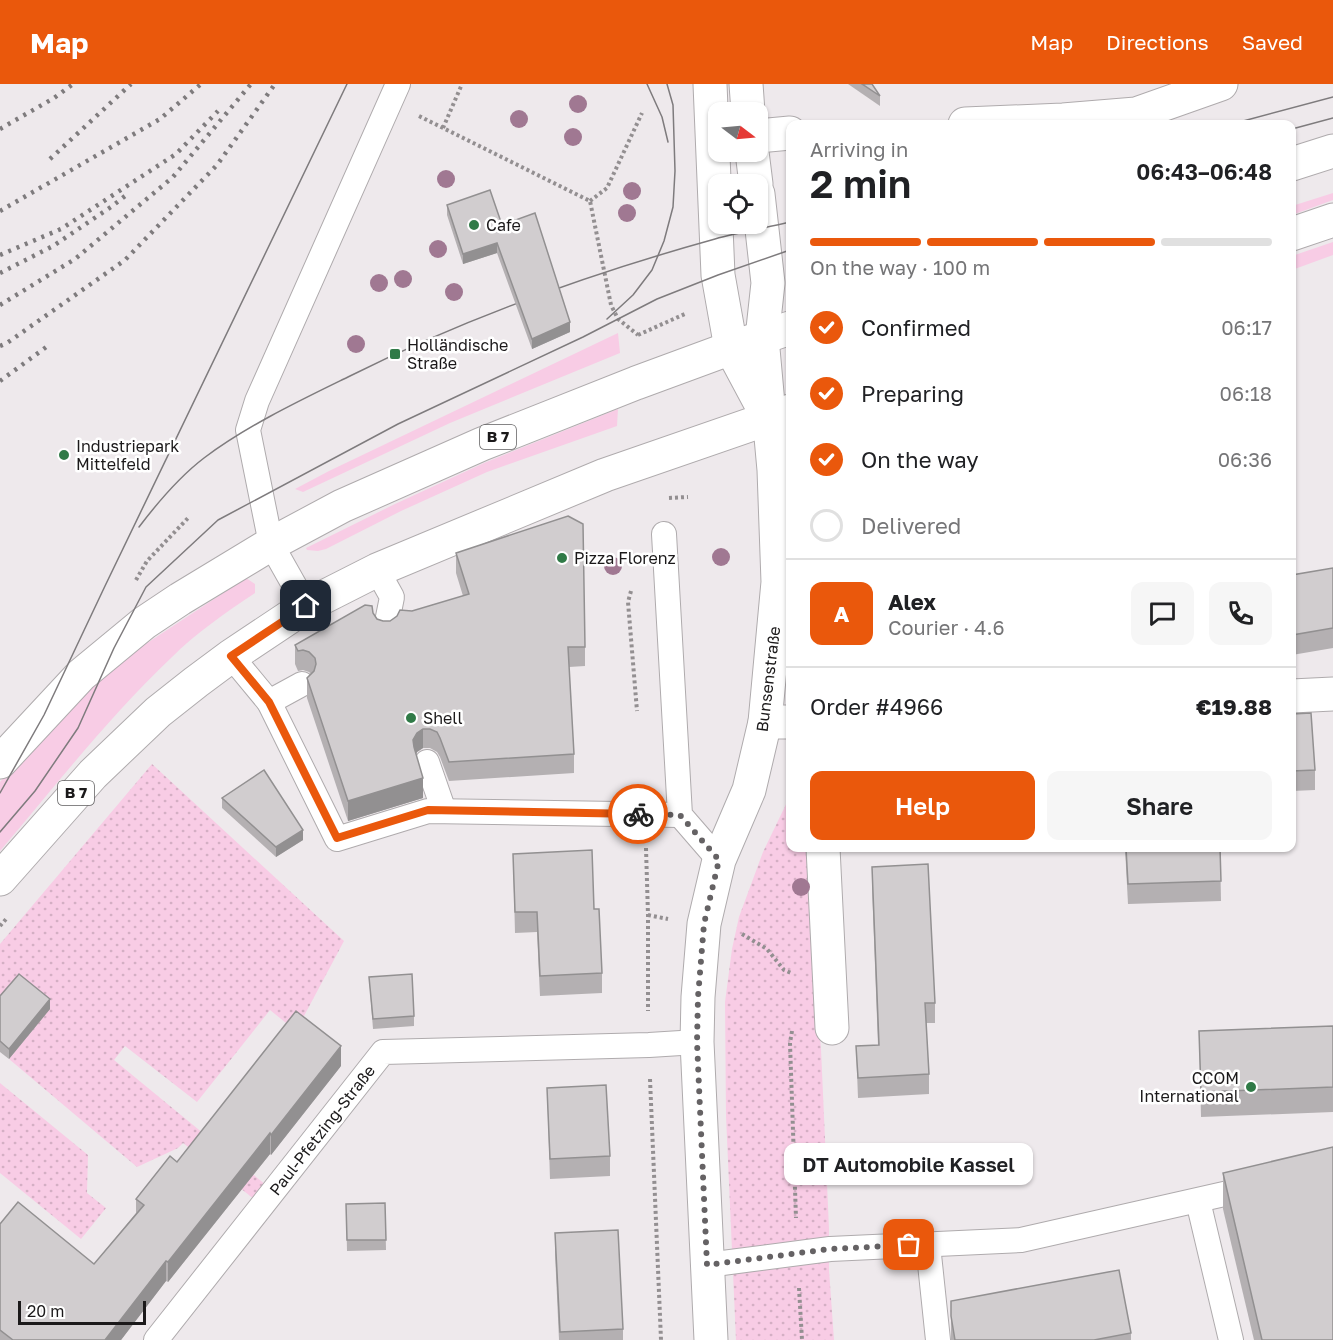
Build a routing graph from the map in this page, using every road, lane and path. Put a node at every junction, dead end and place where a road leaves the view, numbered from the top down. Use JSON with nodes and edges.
{"nodes":[{"id":1,"x":462,"y":84,"type":"edge"},
{"id":2,"x":710,"y":84,"type":"edge"},
{"id":3,"x":746,"y":84,"type":"edge"},
{"id":4,"x":1221,"y":84,"type":"edge"},
{"id":5,"x":394,"y":93,"type":"edge"},
{"id":6,"x":747,"y":102,"type":"edge"},
{"id":7,"x":642,"y":113,"type":"dead end"},
{"id":8,"x":1063,"y":120,"type":"edge"},
{"id":9,"x":443,"y":128,"type":"junction"},
{"id":10,"x":786,"y":133,"type":"edge"},
{"id":11,"x":768,"y":135,"type":"edge"},
{"id":12,"x":1333,"y":150,"type":"edge"},
{"id":13,"x":1296,"y":163,"type":"edge"},
{"id":14,"x":590,"y":201,"type":"junction"},
{"id":15,"x":1333,"y":220,"type":"edge"},
{"id":16,"x":1296,"y":233,"type":"edge"},
{"id":17,"x":762,"y":234,"type":"edge"},
{"id":18,"x":695,"y":309,"type":"dead end"},
{"id":19,"x":776,"y":333,"type":"edge"},
{"id":20,"x":731,"y":348,"type":"junction"},
{"id":21,"x":780,"y":415,"type":"edge"},
{"id":22,"x":664,"y":534,"type":"dead end"},
{"id":23,"x":271,"y":543,"type":"junction"},
{"id":24,"x":377,"y":570,"type":"junction"},
{"id":25,"x":306,"y":606,"type":"junction"},
{"id":26,"x":386,"y":627,"type":"edge"},
{"id":27,"x":231,"y":656,"type":"junction"},
{"id":28,"x":302,"y":684,"type":"dead end"},
{"id":29,"x":1333,"y":694,"type":"edge"},
{"id":30,"x":1296,"y":696,"type":"edge"},
{"id":31,"x":269,"y":702,"type":"junction"},
{"id":32,"x":778,"y":722,"type":"edge"},
{"id":33,"x":0,"y":762,"type":"edge"},
{"id":34,"x":427,"y":762,"type":"dead end"},
{"id":35,"x":444,"y":811,"type":"junction"},
{"id":36,"x":680,"y":815,"type":"junction"},
{"id":37,"x":823,"y":852,"type":"edge"},
{"id":38,"x":719,"y":860,"type":"junction"},
{"id":39,"x":0,"y":879,"type":"edge"},
{"id":40,"x":648,"y":915,"type":"dead end"},
{"id":41,"x":737,"y":930,"type":"dead end"},
{"id":42,"x":792,"y":974,"type":"dead end"},
{"id":43,"x":793,"y":1026,"type":"dead end"},
{"id":44,"x":832,"y":1028,"type":"dead end"},
{"id":45,"x":697,"y":1042,"type":"junction"},
{"id":46,"x":648,"y":1045,"type":"junction"},
{"id":47,"x":1277,"y":1181,"type":"edge"},
{"id":48,"x":1198,"y":1201,"type":"junction"},
{"id":49,"x":928,"y":1245,"type":"junction"},
{"id":50,"x":797,"y":1254,"type":"junction"},
{"id":51,"x":707,"y":1265,"type":"junction"},
{"id":52,"x":156,"y":1340,"type":"edge"},
{"id":53,"x":662,"y":1340,"type":"edge"},
{"id":54,"x":711,"y":1340,"type":"edge"},
{"id":55,"x":802,"y":1340,"type":"edge"},
{"id":56,"x":938,"y":1340,"type":"edge"},
{"id":57,"x":1231,"y":1340,"type":"edge"}],
"edges":[{"from":1,"to":9,"type":"path"},
{"from":2,"to":20,"type":"main road"},
{"from":3,"to":6,"type":"main road"},
{"from":4,"to":8,"type":"main road"},
{"from":5,"to":9,"type":"path"},
{"from":5,"to":23,"type":"lane"},
{"from":7,"to":14,"type":"path"},
{"from":9,"to":14,"type":"path"},
{"from":10,"to":11,"type":"main road"},
{"from":12,"to":13,"type":"main road"},
{"from":14,"to":18,"type":"path"},
{"from":15,"to":16,"type":"main road"},
{"from":17,"to":19,"type":"main road"},
{"from":19,"to":20,"type":"main road","number":"B 7"},
{"from":19,"to":21,"type":"main road"},
{"from":20,"to":21,"type":"main road"},
{"from":20,"to":23,"type":"main road","number":"B 7"},
{"from":21,"to":24,"type":"main road","number":"B 7"},
{"from":21,"to":32,"type":"main road","name":"Bunsenstraße"},
{"from":22,"to":36,"type":"lane"},
{"from":23,"to":25,"type":"lane"},
{"from":23,"to":33,"type":"main road","number":"B 7"},
{"from":24,"to":25,"type":"main road","number":"B 7"},
{"from":24,"to":26,"type":"lane"},
{"from":25,"to":27,"type":"main road","number":"B 7"},
{"from":27,"to":31,"type":"lane"},
{"from":27,"to":39,"type":"main road","number":"B 7"},
{"from":28,"to":31,"type":"lane"},
{"from":29,"to":30,"type":"main road"},
{"from":31,"to":35,"type":"lane"},
{"from":32,"to":38,"type":"main road","name":"Bunsenstraße"},
{"from":34,"to":35,"type":"lane"},
{"from":35,"to":36,"type":"lane"},
{"from":36,"to":38,"type":"lane"},
{"from":37,"to":44,"type":"main road"},
{"from":38,"to":45,"type":"main road","name":"Bunsenstraße"},
{"from":40,"to":46,"type":"path"},
{"from":41,"to":42,"type":"path"},
{"from":43,"to":50,"type":"path"},
{"from":45,"to":46,"type":"lane","name":"Paul-Pfetzing-Straße"},
{"from":45,"to":51,"type":"main road","name":"Bunsenstraße"},
{"from":46,"to":52,"type":"lane","name":"Paul-Pfetzing-Straße"},
{"from":46,"to":53,"type":"path"},
{"from":47,"to":48,"type":"lane"},
{"from":48,"to":49,"type":"lane"},
{"from":48,"to":57,"type":"lane"},
{"from":49,"to":50,"type":"lane"},
{"from":49,"to":56,"type":"lane"},
{"from":50,"to":51,"type":"lane"},
{"from":50,"to":55,"type":"path"},
{"from":51,"to":54,"type":"main road","name":"Bunsenstraße"}]}
